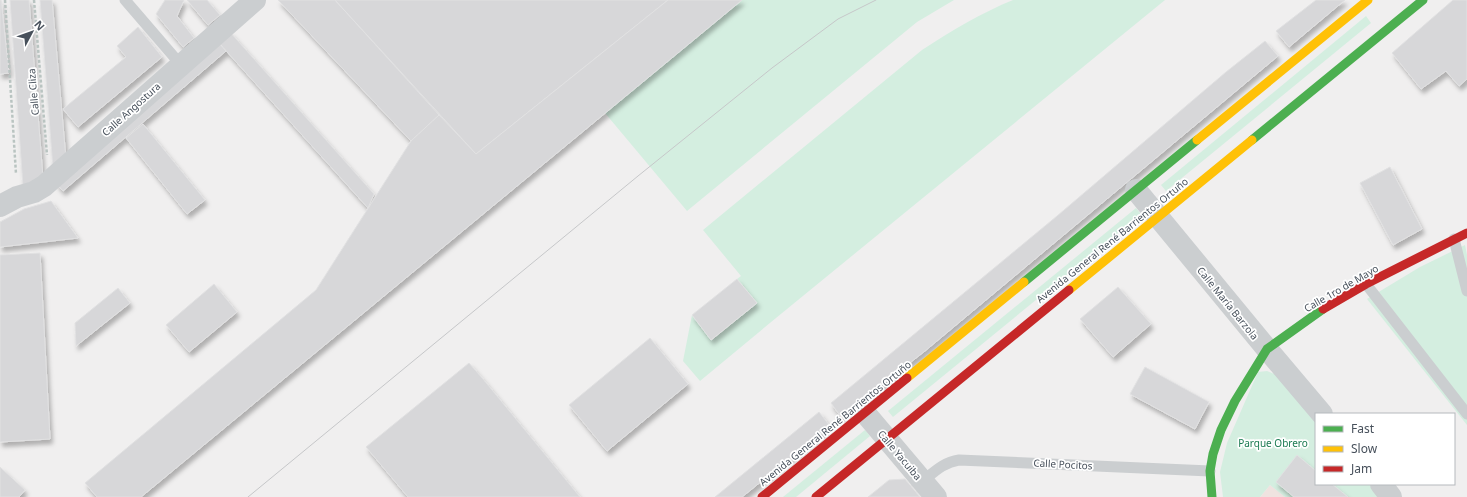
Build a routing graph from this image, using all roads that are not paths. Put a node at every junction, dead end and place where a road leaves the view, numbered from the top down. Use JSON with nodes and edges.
{"nodes":[{"id":1,"x":125,"y":0,"type":"edge"},
{"id":2,"x":255,"y":0,"type":"edge"},
{"id":3,"x":1368,"y":0,"type":"edge"},
{"id":4,"x":1423,"y":0,"type":"edge"},
{"id":5,"x":181,"y":64,"type":"junction"},
{"id":6,"x":1136,"y":190,"type":"junction"},
{"id":7,"x":8,"y":201,"type":"edge"},
{"id":8,"x":1158,"y":217,"type":"junction"},
{"id":9,"x":1467,"y":233,"type":"edge"},
{"id":10,"x":1454,"y":239,"type":"junction"},
{"id":11,"x":1366,"y":284,"type":"junction"},
{"id":12,"x":1467,"y":291,"type":"edge"},
{"id":13,"x":1267,"y":349,"type":"junction"},
{"id":14,"x":865,"y":413,"type":"junction"},
{"id":15,"x":1321,"y":413,"type":"edge"},
{"id":16,"x":1467,"y":414,"type":"edge"},
{"id":17,"x":886,"y":439,"type":"junction"},
{"id":18,"x":1210,"y":471,"type":"junction"},
{"id":19,"x":1382,"y":485,"type":"edge"},
{"id":20,"x":929,"y":489,"type":"edge"},
{"id":21,"x":762,"y":497,"type":"edge"},
{"id":22,"x":816,"y":497,"type":"edge"},
{"id":23,"x":1212,"y":497,"type":"edge"},
{"id":24,"x":1391,"y":497,"type":"edge"}],
"edges":[{"from":1,"to":5,"type":"lane"},
{"from":2,"to":5,"type":"street","name":"Calle Angostura"},
{"from":3,"to":6,"type":"main road","name":"Avenida General René Barrientos Ortuño"},
{"from":4,"to":8,"type":"main road","name":"Avenida General René Barrientos Ortuño"},
{"from":5,"to":7,"type":"street","name":"Calle Angostura"},
{"from":6,"to":8,"type":"street","name":"Calle María Barzola"},
{"from":6,"to":14,"type":"main road","name":"Avenida General René Barrientos Ortuño"},
{"from":8,"to":13,"type":"street","name":"Calle María Barzola"},
{"from":8,"to":17,"type":"main road","name":"Avenida General René Barrientos Ortuño"},
{"from":9,"to":10,"type":"main road","name":"Calle 1ro de Mayo"},
{"from":10,"to":11,"type":"main road","name":"Calle 1ro de Mayo"},
{"from":10,"to":12,"type":"lane"},
{"from":11,"to":13,"type":"main road","name":"Calle 1ro de Mayo"},
{"from":11,"to":16,"type":"lane"},
{"from":13,"to":15,"type":"street","name":"Calle María Barzola"},
{"from":13,"to":18,"type":"main road","name":"Calle 1ro de Mayo"},
{"from":14,"to":17,"type":"street","name":"Calle Yacuiba"},
{"from":14,"to":21,"type":"main road","name":"Avenida General René Barrientos Ortuño"},
{"from":17,"to":20,"type":"street","name":"Calle Yacuiba"},
{"from":17,"to":22,"type":"main road","name":"Avenida General René Barrientos Ortuño"},
{"from":18,"to":20,"type":"lane","name":"Calle Pocitos"},
{"from":18,"to":23,"type":"main road","name":"Calle 1ro de Mayo"},
{"from":19,"to":24,"type":"street"}]}
